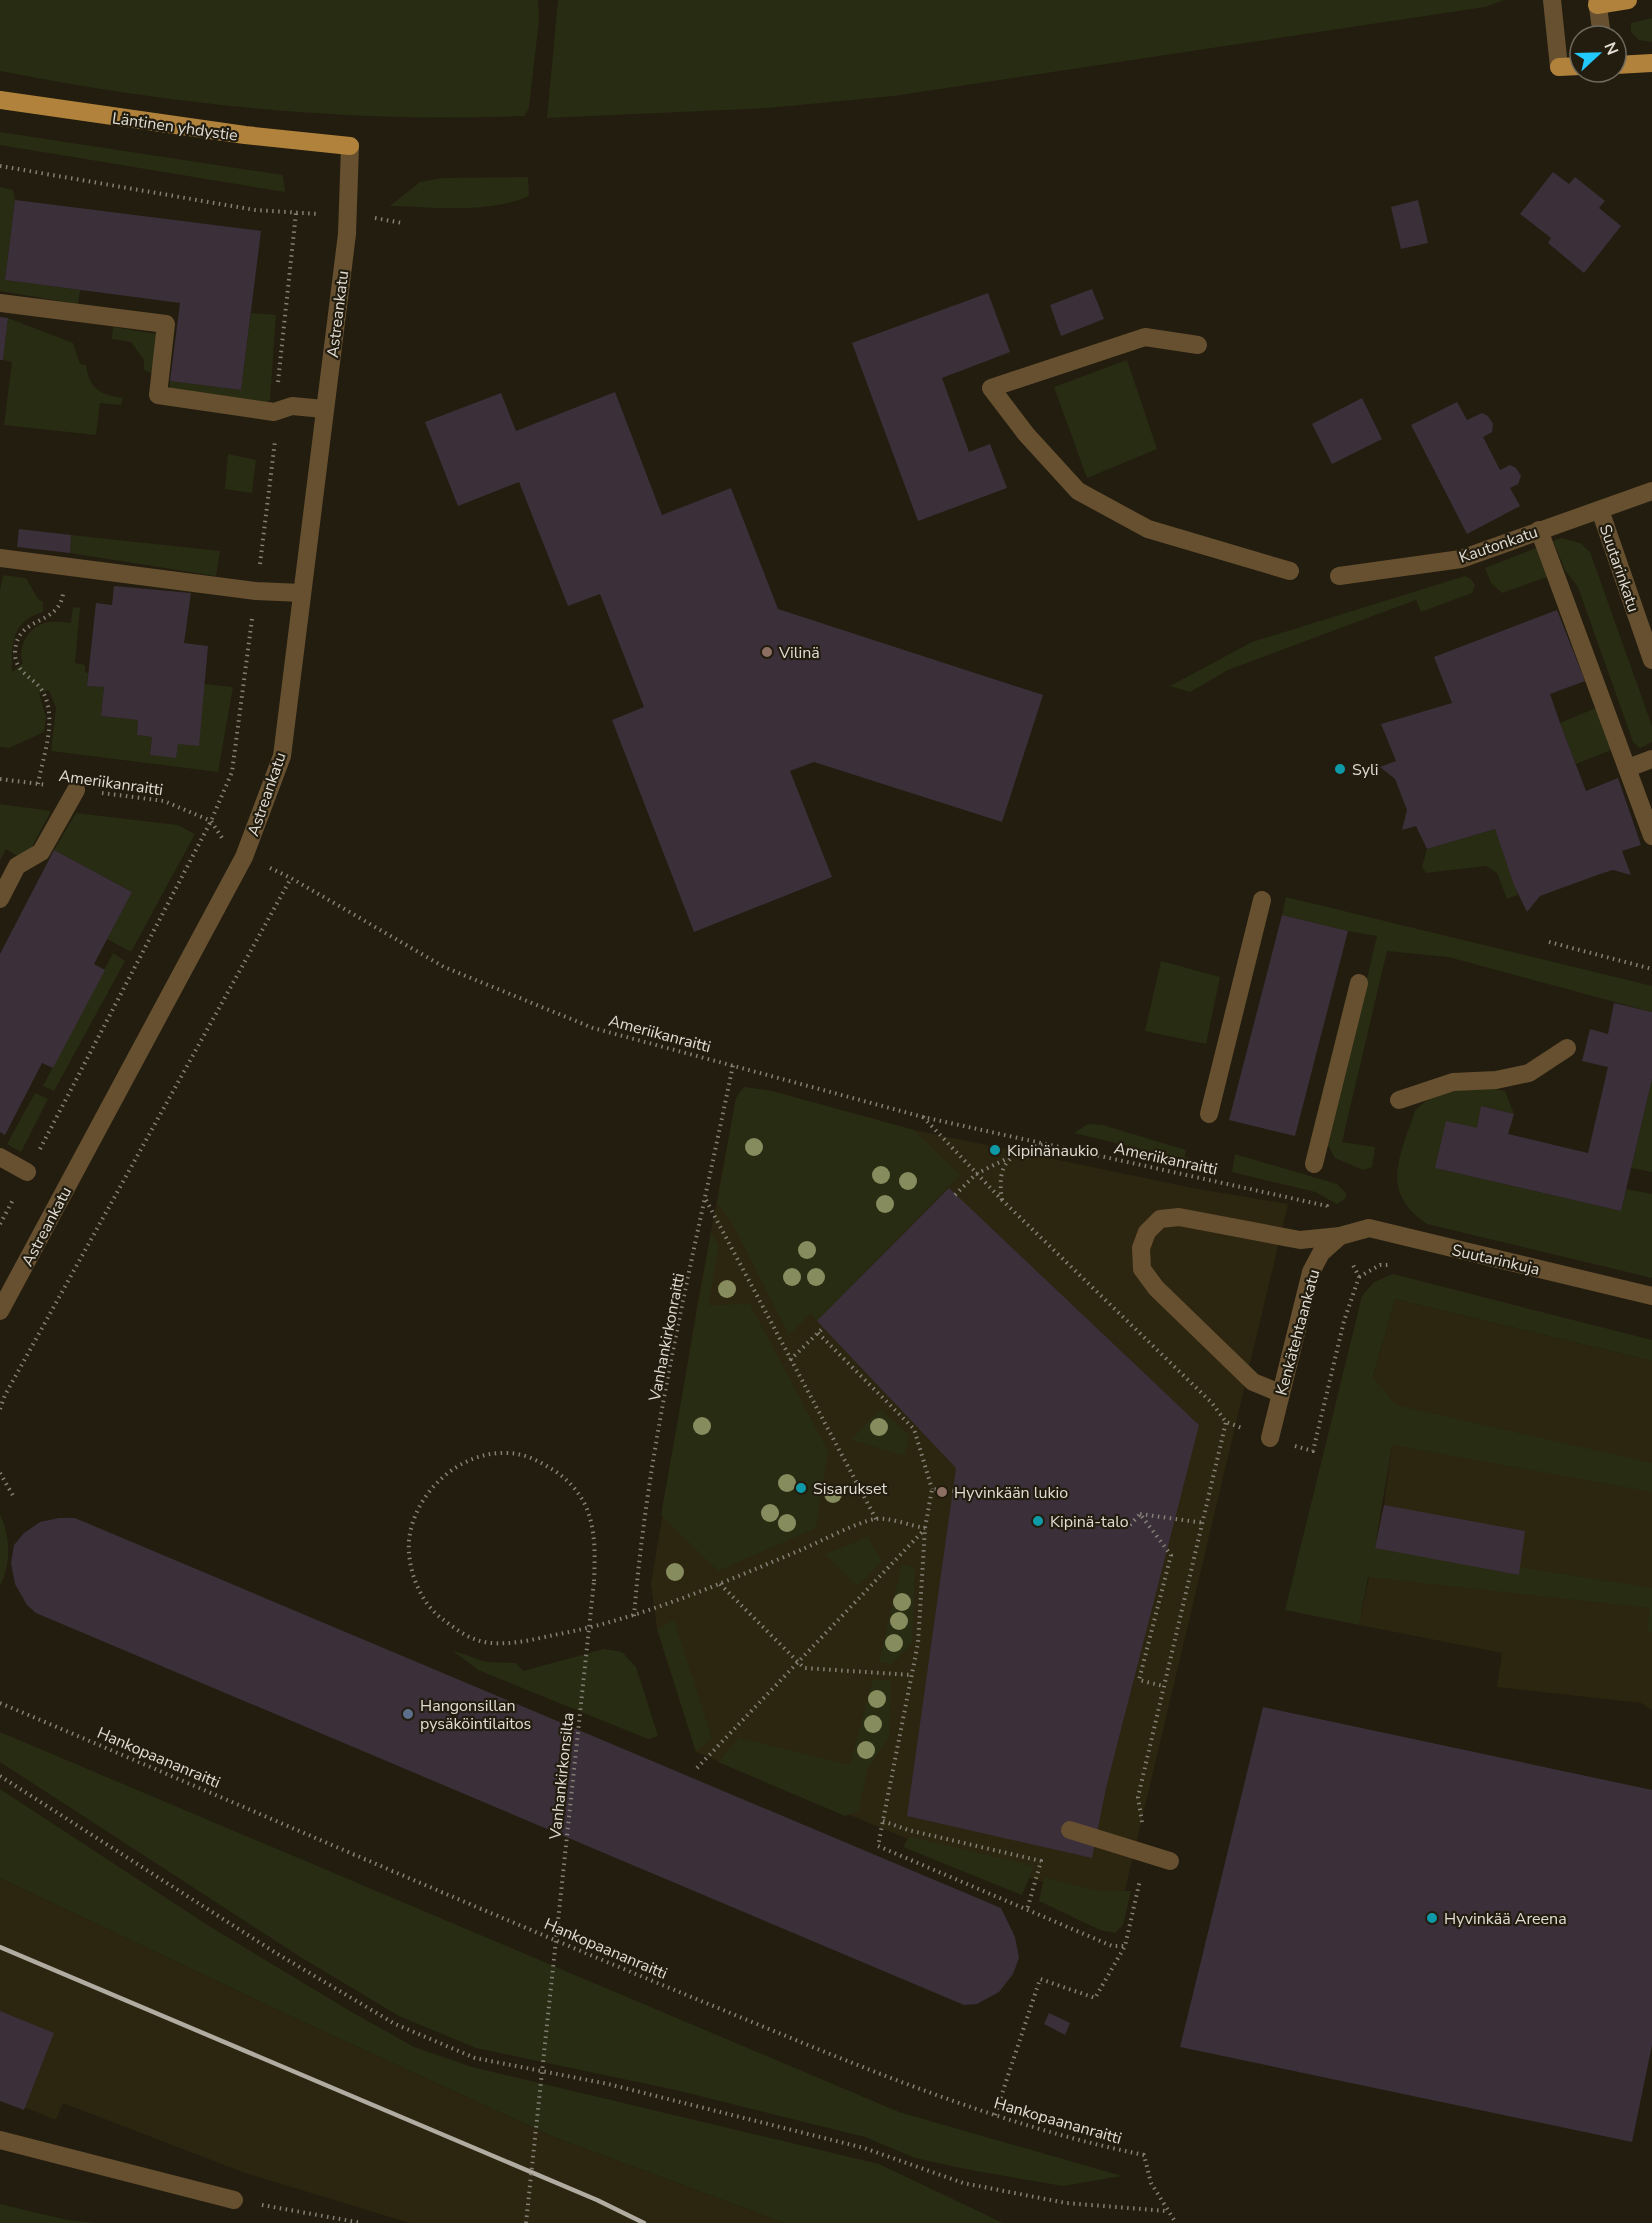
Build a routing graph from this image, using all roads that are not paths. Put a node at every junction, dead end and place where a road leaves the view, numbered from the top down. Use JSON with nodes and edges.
{"nodes":[{"id":1,"x":1552,"y":0,"type":"edge"},
{"id":2,"x":1628,"y":0,"type":"edge"},
{"id":3,"x":1597,"y":2,"type":"edge"},
{"id":4,"x":1600,"y":24,"type":"edge"},
{"id":5,"x":1652,"y":63,"type":"edge"},
{"id":6,"x":1628,"y":64,"type":"edge"},
{"id":7,"x":1559,"y":67,"type":"joint"},
{"id":8,"x":1568,"y":67,"type":"edge"},
{"id":9,"x":0,"y":100,"type":"edge"},
{"id":10,"x":350,"y":146,"type":"joint"},
{"id":11,"x":0,"y":303,"type":"edge"},
{"id":12,"x":1198,"y":345,"type":"dead end"},
{"id":13,"x":324,"y":410,"type":"junction"},
{"id":14,"x":1652,"y":491,"type":"edge"},
{"id":15,"x":1600,"y":510,"type":"junction"},
{"id":16,"x":1539,"y":530,"type":"junction"},
{"id":17,"x":0,"y":558,"type":"edge"},
{"id":18,"x":1290,"y":571,"type":"dead end"},
{"id":19,"x":1339,"y":576,"type":"dead end"},
{"id":20,"x":302,"y":593,"type":"junction"},
{"id":21,"x":1652,"y":660,"type":"edge"},
{"id":22,"x":1652,"y":759,"type":"edge"},
{"id":23,"x":1628,"y":768,"type":"junction"},
{"id":24,"x":76,"y":790,"type":"road end"},
{"id":25,"x":1652,"y":836,"type":"edge"},
{"id":26,"x":0,"y":898,"type":"edge"},
{"id":27,"x":1262,"y":900,"type":"dead end"},
{"id":28,"x":1359,"y":983,"type":"dead end"},
{"id":29,"x":1567,"y":1048,"type":"dead end"},
{"id":30,"x":1399,"y":1100,"type":"dead end"},
{"id":31,"x":1209,"y":1114,"type":"dead end"},
{"id":32,"x":0,"y":1157,"type":"edge"},
{"id":33,"x":1314,"y":1164,"type":"dead end"},
{"id":34,"x":27,"y":1172,"type":"road end"},
{"id":35,"x":1340,"y":1236,"type":"junction"},
{"id":36,"x":1652,"y":1296,"type":"edge"},
{"id":37,"x":0,"y":1311,"type":"edge"},
{"id":38,"x":1280,"y":1392,"type":"junction"},
{"id":39,"x":1270,"y":1438,"type":"dead end"},
{"id":40,"x":1070,"y":1830,"type":"dead end"},
{"id":41,"x":1170,"y":1861,"type":"dead end"},
{"id":42,"x":0,"y":2140,"type":"edge"},
{"id":43,"x":234,"y":2200,"type":"road end"}],
"edges":[{"from":1,"to":7,"type":"street"},
{"from":2,"to":3,"type":"main road"},
{"from":3,"to":4,"type":"street"},
{"from":5,"to":6,"type":"main road"},
{"from":7,"to":8,"type":"main road"},
{"from":9,"to":10,"type":"main road","name":"Läntinen yhdystie"},
{"from":10,"to":13,"type":"street","name":"Astreankatu"},
{"from":11,"to":13,"type":"street"},
{"from":12,"to":18,"type":"street"},
{"from":13,"to":20,"type":"street","name":"Astreankatu"},
{"from":14,"to":15,"type":"street","name":"Kautonkatu"},
{"from":15,"to":16,"type":"street","name":"Kautonkatu"},
{"from":15,"to":21,"type":"street","name":"Suutarinkatu"},
{"from":16,"to":19,"type":"street","name":"Kautonkatu"},
{"from":16,"to":23,"type":"street"},
{"from":17,"to":20,"type":"street"},
{"from":20,"to":37,"type":"street","name":"Astreankatu"},
{"from":22,"to":23,"type":"street"},
{"from":23,"to":25,"type":"street"},
{"from":24,"to":26,"type":"street"},
{"from":27,"to":31,"type":"street"},
{"from":28,"to":33,"type":"street"},
{"from":29,"to":30,"type":"street"},
{"from":32,"to":34,"type":"street"},
{"from":35,"to":36,"type":"street","name":"Suutarinkuja"},
{"from":35,"to":38,"type":"street","name":"Kenkätehtaankatu"},
{"from":35,"to":38,"type":"street","name":"Suutarinkuja"},
{"from":38,"to":39,"type":"street","name":"Kenkätehtaankatu"},
{"from":40,"to":41,"type":"street"},
{"from":42,"to":43,"type":"street"}]}
